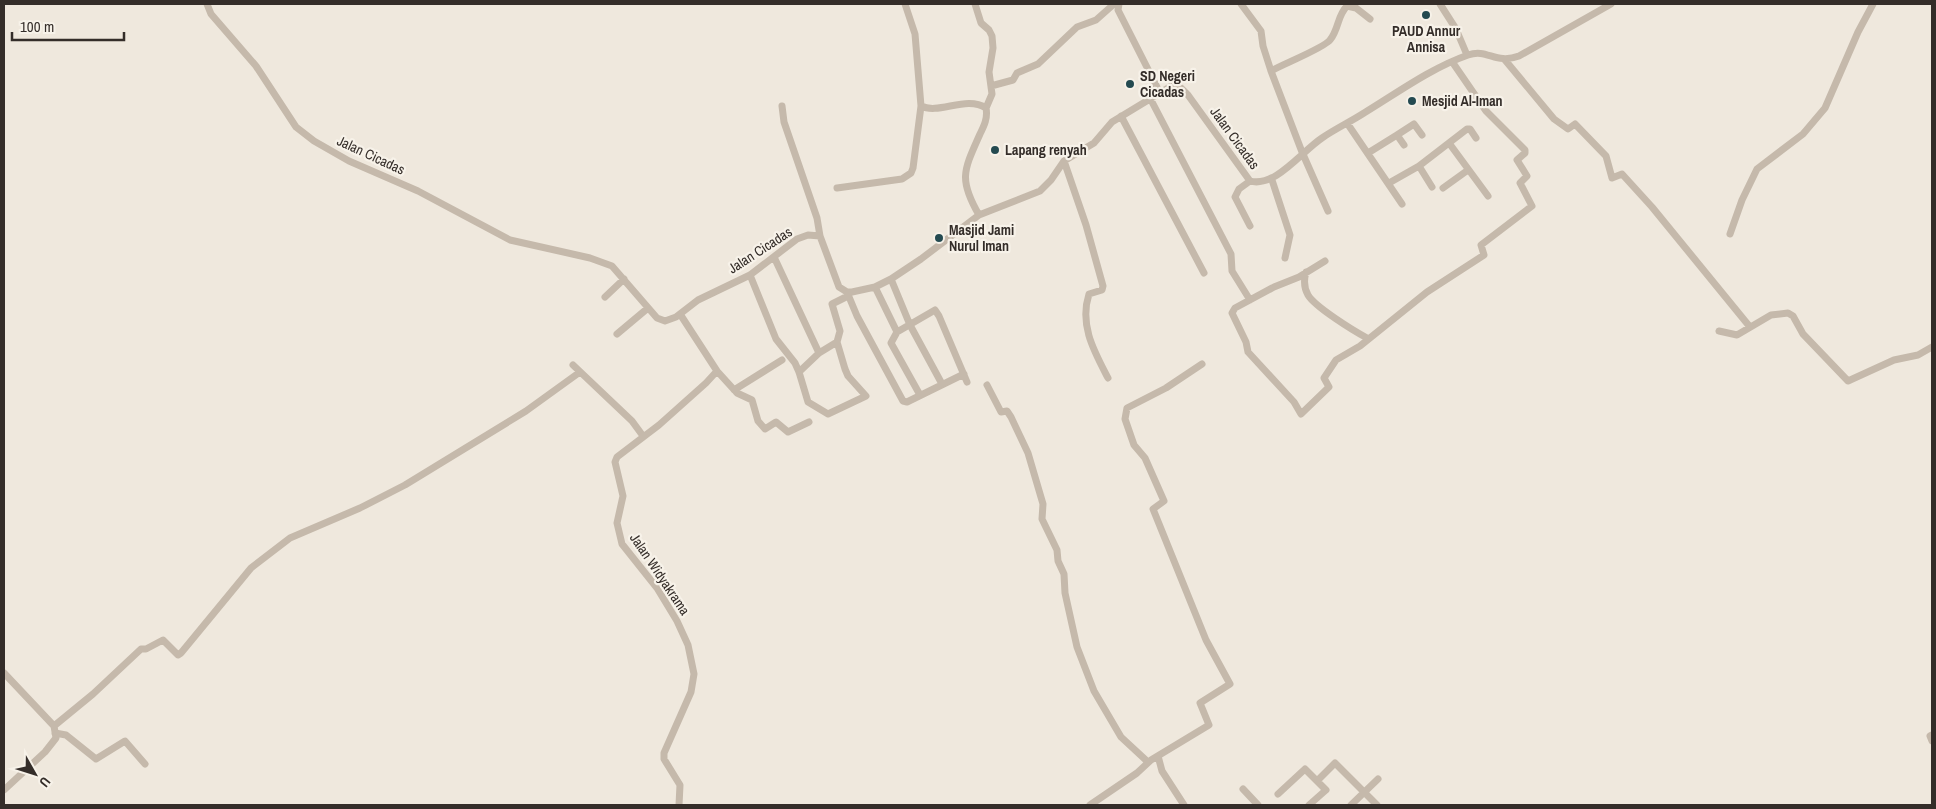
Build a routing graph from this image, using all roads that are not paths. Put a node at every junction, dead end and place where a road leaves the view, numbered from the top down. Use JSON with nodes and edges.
{"nodes":[{"id":1,"x":207,"y":4,"type":"edge"},
{"id":2,"x":905,"y":4,"type":"edge"},
{"id":3,"x":975,"y":4,"type":"edge"},
{"id":4,"x":1114,"y":4,"type":"edge"},
{"id":5,"x":1119,"y":4,"type":"edge"},
{"id":6,"x":1241,"y":4,"type":"edge"},
{"id":7,"x":1440,"y":4,"type":"edge"},
{"id":8,"x":1611,"y":4,"type":"edge"},
{"id":9,"x":1873,"y":4,"type":"edge"},
{"id":10,"x":1370,"y":19,"type":"dead end"},
{"id":11,"x":1467,"y":55,"type":"junction"},
{"id":12,"x":1505,"y":60,"type":"junction"},
{"id":13,"x":1453,"y":63,"type":"junction"},
{"id":14,"x":1271,"y":70,"type":"junction"},
{"id":15,"x":991,"y":86,"type":"junction"},
{"id":16,"x":1160,"y":93,"type":"junction"},
{"id":17,"x":1150,"y":98,"type":"junction"},
{"id":18,"x":782,"y":106,"type":"dead end"},
{"id":19,"x":921,"y":106,"type":"junction"},
{"id":20,"x":986,"y":108,"type":"junction"},
{"id":21,"x":1122,"y":116,"type":"junction"},
{"id":22,"x":1347,"y":123,"type":"junction"},
{"id":23,"x":1397,"y":135,"type":"junction"},
{"id":24,"x":1422,"y":135,"type":"dead end"},
{"id":25,"x":1476,"y":138,"type":"dead end"},
{"id":26,"x":1449,"y":143,"type":"junction"},
{"id":27,"x":1404,"y":145,"type":"dead end"},
{"id":28,"x":1302,"y":152,"type":"junction"},
{"id":29,"x":1368,"y":153,"type":"junction"},
{"id":30,"x":1064,"y":160,"type":"junction"},
{"id":31,"x":1419,"y":166,"type":"junction"},
{"id":32,"x":1468,"y":170,"type":"junction"},
{"id":33,"x":1272,"y":180,"type":"junction"},
{"id":34,"x":1250,"y":181,"type":"junction"},
{"id":35,"x":1389,"y":183,"type":"junction"},
{"id":36,"x":1432,"y":187,"type":"dead end"},
{"id":37,"x":837,"y":188,"type":"dead end"},
{"id":38,"x":1443,"y":188,"type":"dead end"},
{"id":39,"x":1488,"y":196,"type":"dead end"},
{"id":40,"x":1402,"y":204,"type":"dead end"},
{"id":41,"x":1328,"y":211,"type":"dead end"},
{"id":42,"x":978,"y":215,"type":"junction"},
{"id":43,"x":1250,"y":226,"type":"dead end"},
{"id":44,"x":1730,"y":234,"type":"dead end"},
{"id":45,"x":820,"y":236,"type":"junction"},
{"id":46,"x":774,"y":257,"type":"junction"},
{"id":47,"x":1285,"y":258,"type":"dead end"},
{"id":48,"x":1325,"y":261,"type":"dead end"},
{"id":49,"x":1306,"y":272,"type":"junction"},
{"id":50,"x":1204,"y":274,"type":"dead end"},
{"id":51,"x":750,"y":275,"type":"junction"},
{"id":52,"x":624,"y":279,"type":"junction"},
{"id":53,"x":891,"y":279,"type":"junction"},
{"id":54,"x":875,"y":286,"type":"junction"},
{"id":55,"x":847,"y":294,"type":"junction"},
{"id":56,"x":605,"y":297,"type":"dead end"},
{"id":57,"x":1250,"y":300,"type":"junction"},
{"id":58,"x":648,"y":308,"type":"junction"},
{"id":59,"x":680,"y":314,"type":"junction"},
{"id":60,"x":910,"y":325,"type":"junction"},
{"id":61,"x":1750,"y":328,"type":"junction"},
{"id":62,"x":1719,"y":331,"type":"dead end"},
{"id":63,"x":897,"y":332,"type":"junction"},
{"id":64,"x":617,"y":334,"type":"dead end"},
{"id":65,"x":1367,"y":338,"type":"junction"},
{"id":66,"x":837,"y":342,"type":"junction"},
{"id":67,"x":1932,"y":347,"type":"edge"},
{"id":68,"x":819,"y":353,"type":"junction"},
{"id":69,"x":782,"y":360,"type":"dead end"},
{"id":70,"x":1202,"y":364,"type":"dead end"},
{"id":71,"x":573,"y":365,"type":"dead end"},
{"id":72,"x":717,"y":370,"type":"junction"},
{"id":73,"x":580,"y":372,"type":"junction"},
{"id":74,"x":800,"y":372,"type":"junction"},
{"id":75,"x":964,"y":374,"type":"junction"},
{"id":76,"x":1108,"y":378,"type":"dead end"},
{"id":77,"x":967,"y":382,"type":"dead end"},
{"id":78,"x":942,"y":384,"type":"junction"},
{"id":79,"x":987,"y":385,"type":"dead end"},
{"id":80,"x":734,"y":390,"type":"junction"},
{"id":81,"x":920,"y":395,"type":"junction"},
{"id":82,"x":809,"y":422,"type":"dead end"},
{"id":83,"x":644,"y":436,"type":"junction"},
{"id":84,"x":4,"y":673,"type":"edge"},
{"id":85,"x":55,"y":730,"type":"junction"},
{"id":86,"x":1932,"y":735,"type":"edge"},
{"id":87,"x":1932,"y":741,"type":"edge"},
{"id":88,"x":1158,"y":756,"type":"junction"},
{"id":89,"x":1148,"y":762,"type":"junction"},
{"id":90,"x":146,"y":764,"type":"dead end"},
{"id":91,"x":1378,"y":780,"type":"dead end"},
{"id":92,"x":1317,"y":781,"type":"junction"},
{"id":93,"x":4,"y":790,"type":"edge"},
{"id":94,"x":1243,"y":790,"type":"dead end"},
{"id":95,"x":1364,"y":792,"type":"junction"},
{"id":96,"x":1278,"y":794,"type":"dead end"},
{"id":97,"x":679,"y":805,"type":"edge"},
{"id":98,"x":1090,"y":805,"type":"edge"},
{"id":99,"x":1184,"y":805,"type":"edge"},
{"id":100,"x":1258,"y":805,"type":"edge"},
{"id":101,"x":1309,"y":805,"type":"edge"},
{"id":102,"x":1351,"y":805,"type":"edge"},
{"id":103,"x":1377,"y":805,"type":"edge"}],
"edges":[{"from":1,"to":52,"type":"street","name":"Jalan Cicadas"},
{"from":2,"to":19,"type":"street"},
{"from":3,"to":15,"type":"street"},
{"from":4,"to":15,"type":"street"},
{"from":5,"to":16,"type":"street"},
{"from":6,"to":14,"type":"street"},
{"from":7,"to":11,"type":"street"},
{"from":8,"to":12,"type":"street"},
{"from":9,"to":44,"type":"street"},
{"from":10,"to":14,"type":"street"},
{"from":11,"to":12,"type":"street"},
{"from":11,"to":13,"type":"street","name":"Jalan Cicadas"},
{"from":12,"to":61,"type":"street"},
{"from":13,"to":22,"type":"street","name":"Jalan Cicadas"},
{"from":13,"to":65,"type":"street"},
{"from":14,"to":28,"type":"street"},
{"from":15,"to":20,"type":"street"},
{"from":16,"to":17,"type":"street","name":"Jalan Cicadas"},
{"from":16,"to":34,"type":"street","name":"Jalan Cicadas"},
{"from":17,"to":21,"type":"street","name":"Jalan Cicadas"},
{"from":17,"to":57,"type":"street"},
{"from":18,"to":45,"type":"street"},
{"from":19,"to":20,"type":"street"},
{"from":19,"to":37,"type":"street"},
{"from":20,"to":42,"type":"street"},
{"from":21,"to":30,"type":"street","name":"Jalan Cicadas"},
{"from":21,"to":50,"type":"street"},
{"from":22,"to":28,"type":"street","name":"Jalan Cicadas"},
{"from":22,"to":29,"type":"street"},
{"from":23,"to":24,"type":"street"},
{"from":23,"to":27,"type":"street"},
{"from":23,"to":29,"type":"street"},
{"from":25,"to":26,"type":"street"},
{"from":26,"to":31,"type":"street"},
{"from":26,"to":32,"type":"street"},
{"from":28,"to":33,"type":"street","name":"Jalan Cicadas"},
{"from":28,"to":41,"type":"street"},
{"from":29,"to":35,"type":"street"},
{"from":30,"to":42,"type":"street","name":"Jalan Cicadas"},
{"from":30,"to":76,"type":"street"},
{"from":31,"to":35,"type":"street"},
{"from":31,"to":36,"type":"street"},
{"from":32,"to":38,"type":"street"},
{"from":32,"to":39,"type":"street"},
{"from":33,"to":34,"type":"street","name":"Jalan Cicadas"},
{"from":33,"to":47,"type":"street"},
{"from":34,"to":43,"type":"street"},
{"from":35,"to":40,"type":"street"},
{"from":42,"to":53,"type":"street","name":"Jalan Cicadas"},
{"from":45,"to":46,"type":"street","name":"Jalan Cicadas"},
{"from":45,"to":55,"type":"street"},
{"from":46,"to":51,"type":"street","name":"Jalan Cicadas"},
{"from":46,"to":68,"type":"street"},
{"from":48,"to":49,"type":"street"},
{"from":49,"to":57,"type":"street"},
{"from":49,"to":65,"type":"street"},
{"from":51,"to":59,"type":"street","name":"Jalan Cicadas"},
{"from":51,"to":74,"type":"street"},
{"from":52,"to":56,"type":"street"},
{"from":52,"to":58,"type":"street","name":"Jalan Cicadas"},
{"from":53,"to":54,"type":"street","name":"Jalan Cicadas"},
{"from":53,"to":60,"type":"street"},
{"from":54,"to":55,"type":"street","name":"Jalan Cicadas"},
{"from":54,"to":63,"type":"street"},
{"from":55,"to":66,"type":"street"},
{"from":55,"to":81,"type":"street"},
{"from":57,"to":65,"type":"street"},
{"from":58,"to":59,"type":"street","name":"Jalan Cicadas"},
{"from":58,"to":64,"type":"street"},
{"from":59,"to":72,"type":"street"},
{"from":60,"to":63,"type":"street"},
{"from":60,"to":75,"type":"street"},
{"from":60,"to":78,"type":"street"},
{"from":61,"to":62,"type":"street"},
{"from":61,"to":67,"type":"street"},
{"from":63,"to":81,"type":"street"},
{"from":66,"to":68,"type":"street"},
{"from":66,"to":74,"type":"street"},
{"from":68,"to":74,"type":"street"},
{"from":69,"to":80,"type":"street"},
{"from":70,"to":88,"type":"street"},
{"from":71,"to":73,"type":"street"},
{"from":72,"to":80,"type":"street"},
{"from":72,"to":83,"type":"street","name":"Jalan Widyakrama"},
{"from":73,"to":83,"type":"street"},
{"from":73,"to":85,"type":"street"},
{"from":75,"to":77,"type":"street"},
{"from":75,"to":78,"type":"street"},
{"from":78,"to":81,"type":"street"},
{"from":79,"to":89,"type":"street"},
{"from":80,"to":82,"type":"street"},
{"from":83,"to":97,"type":"street","name":"Jalan Widyakrama"},
{"from":84,"to":85,"type":"street"},
{"from":85,"to":90,"type":"street"},
{"from":85,"to":93,"type":"street"},
{"from":86,"to":87,"type":"street"},
{"from":88,"to":89,"type":"street"},
{"from":88,"to":99,"type":"street"},
{"from":89,"to":98,"type":"street"},
{"from":91,"to":95,"type":"street"},
{"from":92,"to":95,"type":"street"},
{"from":92,"to":96,"type":"street"},
{"from":92,"to":101,"type":"street"},
{"from":94,"to":100,"type":"street"},
{"from":95,"to":102,"type":"street"},
{"from":95,"to":103,"type":"street"}]}
